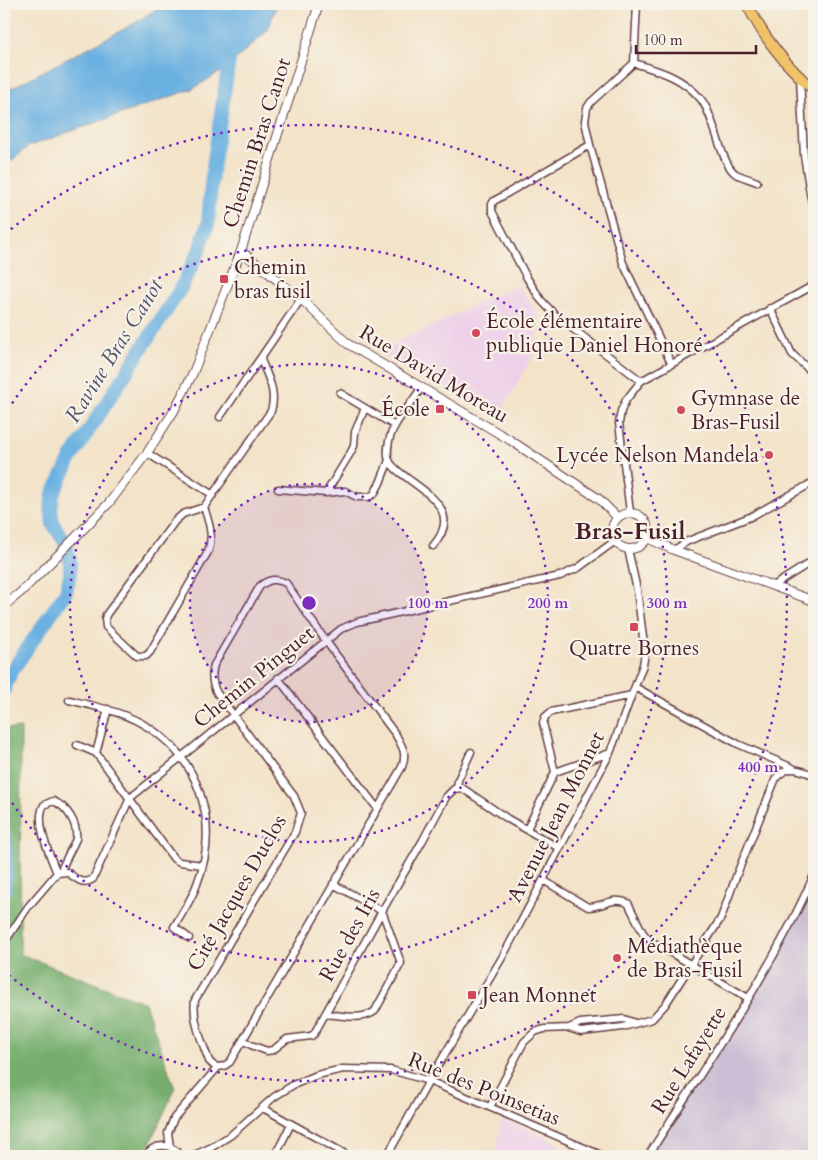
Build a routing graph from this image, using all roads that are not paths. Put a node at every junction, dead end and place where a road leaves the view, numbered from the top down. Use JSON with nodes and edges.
{"nodes":[{"id":1,"x":319,"y":4,"type":"edge"},
{"id":2,"x":637,"y":4,"type":"edge"},
{"id":3,"x":747,"y":4,"type":"edge"},
{"id":4,"x":634,"y":63,"type":"junction"},
{"id":5,"x":800,"y":78,"type":"junction"},
{"id":6,"x":814,"y":90,"type":"edge"},
{"id":7,"x":590,"y":145,"type":"junction"},
{"id":8,"x":814,"y":160,"type":"edge"},
{"id":9,"x":807,"y":176,"type":"junction"},
{"id":10,"x":757,"y":182,"type":"dead end"},
{"id":11,"x":814,"y":212,"type":"edge"},
{"id":12,"x":241,"y":251,"type":"junction"},
{"id":13,"x":814,"y":285,"type":"edge"},
{"id":14,"x":301,"y":299,"type":"junction"},
{"id":15,"x":770,"y":308,"type":"junction"},
{"id":16,"x":261,"y":360,"type":"junction"},
{"id":17,"x":671,"y":363,"type":"junction"},
{"id":18,"x":814,"y":374,"type":"edge"},
{"id":19,"x":641,"y":381,"type":"junction"},
{"id":20,"x":421,"y":388,"type":"junction"},
{"id":21,"x":340,"y":393,"type":"dead end"},
{"id":22,"x":364,"y":408,"type":"junction"},
{"id":23,"x":220,"y":417,"type":"dead end"},
{"id":24,"x":396,"y":426,"type":"junction"},
{"id":25,"x":148,"y":453,"type":"junction"},
{"id":26,"x":389,"y":460,"type":"junction"},
{"id":27,"x":814,"y":482,"type":"edge"},
{"id":28,"x":278,"y":490,"type":"dead end"},
{"id":29,"x":326,"y":493,"type":"junction"},
{"id":30,"x":213,"y":494,"type":"junction"},
{"id":31,"x":204,"y":507,"type":"junction"},
{"id":32,"x":630,"y":512,"type":"junction"},
{"id":33,"x":617,"y":517,"type":"junction"},
{"id":34,"x":647,"y":538,"type":"junction"},
{"id":35,"x":615,"y":542,"type":"junction"},
{"id":36,"x":433,"y":546,"type":"dead end"},
{"id":37,"x":628,"y":549,"type":"junction"},
{"id":38,"x":674,"y":550,"type":"junction"},
{"id":39,"x":814,"y":560,"type":"edge"},
{"id":40,"x":773,"y":586,"type":"junction"},
{"id":41,"x":814,"y":601,"type":"edge"},
{"id":42,"x":4,"y":606,"type":"edge"},
{"id":43,"x":326,"y":640,"type":"junction"},
{"id":44,"x":278,"y":678,"type":"junction"},
{"id":45,"x":635,"y":688,"type":"junction"},
{"id":46,"x":632,"y":695,"type":"junction"},
{"id":47,"x":69,"y":700,"type":"dead end"},
{"id":48,"x":108,"y":710,"type":"junction"},
{"id":49,"x":232,"y":715,"type":"junction"},
{"id":50,"x":77,"y":745,"type":"dead end"},
{"id":51,"x":472,"y":752,"type":"dead end"},
{"id":52,"x":96,"y":753,"type":"junction"},
{"id":53,"x":610,"y":753,"type":"junction"},
{"id":54,"x":182,"y":756,"type":"junction"},
{"id":55,"x":793,"y":768,"type":"junction"},
{"id":56,"x":554,"y":772,"type":"junction"},
{"id":57,"x":814,"y":775,"type":"edge"},
{"id":58,"x":457,"y":788,"type":"junction"},
{"id":59,"x":130,"y":798,"type":"junction"},
{"id":60,"x":377,"y":808,"type":"junction"},
{"id":61,"x":528,"y":830,"type":"junction"},
{"id":62,"x":559,"y":848,"type":"junction"},
{"id":63,"x":202,"y":865,"type":"junction"},
{"id":64,"x":58,"y":872,"type":"junction"},
{"id":65,"x":814,"y":876,"type":"edge"},
{"id":66,"x":543,"y":880,"type":"junction"},
{"id":67,"x":333,"y":884,"type":"junction"},
{"id":68,"x":382,"y":910,"type":"junction"},
{"id":69,"x":189,"y":938,"type":"dead end"},
{"id":70,"x":4,"y":943,"type":"edge"},
{"id":71,"x":692,"y":965,"type":"junction"},
{"id":72,"x":748,"y":998,"type":"junction"},
{"id":73,"x":325,"y":1014,"type":"junction"},
{"id":74,"x":243,"y":1040,"type":"junction"},
{"id":75,"x":218,"y":1067,"type":"junction"},
{"id":76,"x":429,"y":1081,"type":"junction"},
{"id":77,"x":263,"y":1108,"type":"junction"},
{"id":78,"x":490,"y":1108,"type":"junction"},
{"id":79,"x":291,"y":1124,"type":"junction"},
{"id":80,"x":168,"y":1133,"type":"junction"},
{"id":81,"x":158,"y":1146,"type":"junction"},
{"id":82,"x":170,"y":1147,"type":"junction"},
{"id":83,"x":179,"y":1155,"type":"edge"},
{"id":84,"x":194,"y":1155,"type":"edge"},
{"id":85,"x":145,"y":1156,"type":"edge"},
{"id":86,"x":275,"y":1156,"type":"edge"},
{"id":87,"x":349,"y":1156,"type":"edge"},
{"id":88,"x":387,"y":1156,"type":"edge"},
{"id":89,"x":603,"y":1156,"type":"edge"},
{"id":90,"x":648,"y":1156,"type":"edge"}],
"edges":[{"from":1,"to":12,"type":"street","name":"Chemin Bras Canot"},
{"from":2,"to":4,"type":"street"},
{"from":3,"to":5,"type":"main road"},
{"from":4,"to":7,"type":"street"},
{"from":4,"to":10,"type":"street"},
{"from":5,"to":6,"type":"main road"},
{"from":5,"to":9,"type":"street"},
{"from":7,"to":17,"type":"street"},
{"from":7,"to":19,"type":"street"},
{"from":8,"to":9,"type":"street"},
{"from":9,"to":11,"type":"street"},
{"from":12,"to":14,"type":"street","name":"Rue David Moreau"},
{"from":12,"to":25,"type":"street","name":"Chemin Bras Canot"},
{"from":13,"to":15,"type":"street"},
{"from":14,"to":16,"type":"street"},
{"from":14,"to":20,"type":"street","name":"Rue David Moreau"},
{"from":15,"to":17,"type":"street"},
{"from":15,"to":18,"type":"street"},
{"from":16,"to":23,"type":"street"},
{"from":16,"to":30,"type":"street"},
{"from":17,"to":19,"type":"street"},
{"from":19,"to":32,"type":"street"},
{"from":20,"to":24,"type":"street"},
{"from":20,"to":33,"type":"street","name":"Rue David Moreau"},
{"from":21,"to":22,"type":"street"},
{"from":22,"to":24,"type":"street"},
{"from":22,"to":29,"type":"street"},
{"from":24,"to":26,"type":"street"},
{"from":25,"to":30,"type":"street"},
{"from":25,"to":42,"type":"street","name":"Chemin Bras Canot"},
{"from":26,"to":29,"type":"street"},
{"from":26,"to":36,"type":"street"},
{"from":27,"to":38,"type":"street"},
{"from":28,"to":29,"type":"street"},
{"from":30,"to":31,"type":"street"},
{"from":31,"to":31,"type":"street"},
{"from":32,"to":33,"type":"street"},
{"from":32,"to":34,"type":"street"},
{"from":33,"to":35,"type":"street"},
{"from":34,"to":37,"type":"street"},
{"from":34,"to":38,"type":"street"},
{"from":35,"to":37,"type":"street"},
{"from":35,"to":43,"type":"street","name":"Chemin Pinguet"},
{"from":37,"to":45,"type":"street","name":"Avenue Jean Monnet"},
{"from":38,"to":40,"type":"street"},
{"from":39,"to":40,"type":"street"},
{"from":40,"to":41,"type":"street"},
{"from":43,"to":44,"type":"street","name":"Chemin Pinguet"},
{"from":43,"to":49,"type":"street","name":"Cité Jacques Duclos"},
{"from":43,"to":60,"type":"street","name":"Cité Jacques Duclos"},
{"from":44,"to":49,"type":"street","name":"Chemin Pinguet"},
{"from":44,"to":60,"type":"street"},
{"from":45,"to":46,"type":"street","name":"Avenue Jean Monnet"},
{"from":45,"to":55,"type":"street"},
{"from":46,"to":53,"type":"street","name":"Avenue Jean Monnet"},
{"from":46,"to":56,"type":"street"},
{"from":47,"to":48,"type":"street"},
{"from":48,"to":52,"type":"street"},
{"from":48,"to":54,"type":"street"},
{"from":49,"to":54,"type":"street","name":"Chemin Pinguet"},
{"from":49,"to":75,"type":"street","name":"Cité Jacques Duclos"},
{"from":50,"to":52,"type":"street"},
{"from":51,"to":58,"type":"street","name":"Rue des Iris"},
{"from":52,"to":59,"type":"street"},
{"from":53,"to":56,"type":"street"},
{"from":53,"to":62,"type":"street","name":"Avenue Jean Monnet"},
{"from":54,"to":59,"type":"street","name":"Chemin Pinguet"},
{"from":54,"to":63,"type":"street"},
{"from":55,"to":57,"type":"street"},
{"from":55,"to":71,"type":"street"},
{"from":56,"to":61,"type":"street"},
{"from":58,"to":61,"type":"street"},
{"from":58,"to":68,"type":"street","name":"Rue des Iris"},
{"from":59,"to":63,"type":"street"},
{"from":59,"to":64,"type":"street","name":"Chemin Pinguet"},
{"from":60,"to":67,"type":"street","name":"Cité Jacques Duclos"},
{"from":61,"to":62,"type":"street"},
{"from":62,"to":66,"type":"street","name":"Avenue Jean Monnet"},
{"from":63,"to":69,"type":"street"},
{"from":64,"to":64,"type":"street"},
{"from":64,"to":70,"type":"street"},
{"from":65,"to":72,"type":"street","name":"Rue Lafayette"},
{"from":66,"to":71,"type":"street"},
{"from":66,"to":76,"type":"street","name":"Avenue Jean Monnet"},
{"from":67,"to":68,"type":"street"},
{"from":67,"to":74,"type":"street","name":"Cité Jacques Duclos"},
{"from":68,"to":73,"type":"street","name":"Rue des Iris"},
{"from":68,"to":73,"type":"street"},
{"from":71,"to":72,"type":"street"},
{"from":71,"to":78,"type":"street"},
{"from":72,"to":90,"type":"street","name":"Rue Lafayette"},
{"from":73,"to":74,"type":"street","name":"Rue des Iris"},
{"from":74,"to":75,"type":"street","name":"Cité Jacques Duclos"},
{"from":75,"to":80,"type":"street","name":"Cité Jacques Duclos"},
{"from":76,"to":77,"type":"street","name":"Rue des Poinsetias"},
{"from":76,"to":78,"type":"street","name":"Rue des Poinsetias"},
{"from":76,"to":88,"type":"street","name":"Avenue Jean Monnet"},
{"from":77,"to":79,"type":"street"},
{"from":77,"to":84,"type":"street","name":"Rue des Poinsetias"},
{"from":78,"to":89,"type":"street","name":"Rue des Poinsetias"},
{"from":79,"to":86,"type":"street"},
{"from":79,"to":87,"type":"street"},
{"from":80,"to":81,"type":"street","name":"Cité Jacques Duclos"},
{"from":80,"to":82,"type":"street"},
{"from":81,"to":82,"type":"street"},
{"from":81,"to":85,"type":"street","name":"Cité Jacques Duclos"},
{"from":82,"to":83,"type":"street"},
{"from":83,"to":84,"type":"street","name":"Rue des Poinsetias"}]}
